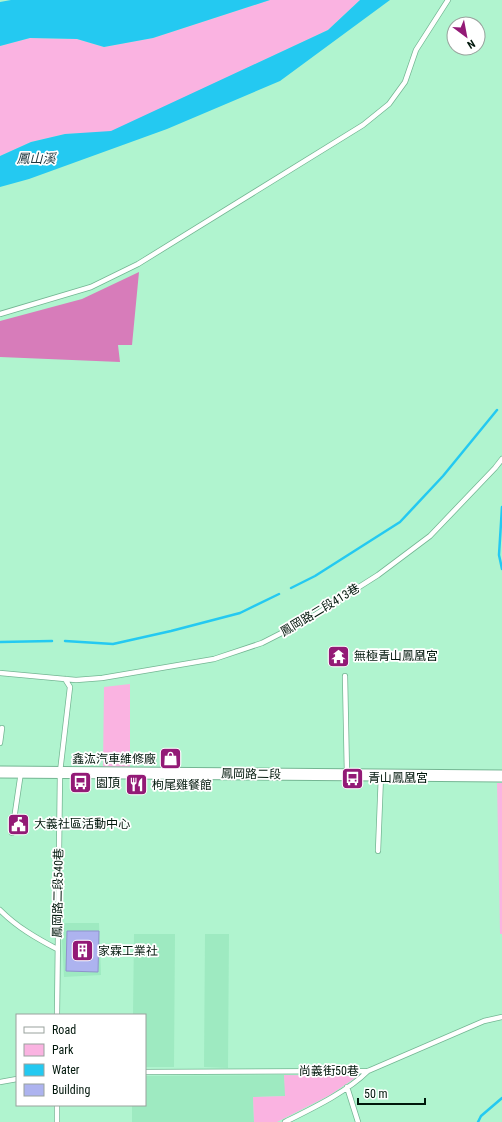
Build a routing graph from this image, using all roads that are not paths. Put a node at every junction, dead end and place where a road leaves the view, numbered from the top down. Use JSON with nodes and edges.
{"nodes":[{"id":1,"x":448,"y":0,"type":"edge"},
{"id":2,"x":0,"y":314,"type":"edge"},
{"id":3,"x":502,"y":459,"type":"edge"},
{"id":4,"x":0,"y":672,"type":"edge"},
{"id":5,"x":345,"y":676,"type":"dead end"},
{"id":6,"x":65,"y":679,"type":"junction"},
{"id":7,"x":2,"y":728,"type":"dead end"},
{"id":8,"x":0,"y":743,"type":"edge"},
{"id":9,"x":0,"y":772,"type":"edge"},
{"id":10,"x":21,"y":772,"type":"junction"},
{"id":11,"x":60,"y":772,"type":"junction"},
{"id":12,"x":347,"y":775,"type":"junction"},
{"id":13,"x":381,"y":775,"type":"junction"},
{"id":14,"x":502,"y":776,"type":"edge"},
{"id":15,"x":12,"y":833,"type":"dead end"},
{"id":16,"x":378,"y":852,"type":"dead end"},
{"id":17,"x":0,"y":910,"type":"edge"},
{"id":18,"x":57,"y":949,"type":"junction"},
{"id":19,"x":57,"y":1014,"type":"edge"},
{"id":20,"x":502,"y":1017,"type":"edge"},
{"id":21,"x":368,"y":1071,"type":"junction"},
{"id":22,"x":146,"y":1072,"type":"edge"},
{"id":23,"x":16,"y":1079,"type":"edge"},
{"id":24,"x":0,"y":1082,"type":"edge"},
{"id":25,"x":348,"y":1087,"type":"junction"},
{"id":26,"x":57,"y":1106,"type":"edge"},
{"id":27,"x":57,"y":1122,"type":"edge"},
{"id":28,"x":285,"y":1122,"type":"edge"},
{"id":29,"x":358,"y":1122,"type":"edge"}],
"edges":[{"from":1,"to":2,"type":"lane"},
{"from":3,"to":6,"type":"lane","name":"鳳岡路二段413巷"},
{"from":4,"to":6,"type":"lane","name":"鳳岡路二段413巷"},
{"from":5,"to":12,"type":"lane"},
{"from":6,"to":11,"type":"lane","name":"鳳岡路二段540巷"},
{"from":7,"to":8,"type":"lane"},
{"from":9,"to":10,"type":"street","name":"鳳岡路二段"},
{"from":10,"to":11,"type":"street","name":"鳳岡路二段"},
{"from":10,"to":15,"type":"lane"},
{"from":11,"to":12,"type":"street","name":"鳳岡路二段"},
{"from":11,"to":18,"type":"lane","name":"鳳岡路二段540巷"},
{"from":12,"to":13,"type":"street","name":"鳳岡路二段"},
{"from":13,"to":14,"type":"street","name":"鳳岡路二段"},
{"from":13,"to":16,"type":"lane"},
{"from":17,"to":18,"type":"lane"},
{"from":18,"to":19,"type":"lane","name":"鳳岡路二段540巷"},
{"from":20,"to":21,"type":"lane","name":"尚義街50巷"},
{"from":21,"to":22,"type":"lane","name":"尚義街50巷"},
{"from":21,"to":25,"type":"lane"},
{"from":23,"to":24,"type":"lane"},
{"from":25,"to":28,"type":"lane"},
{"from":25,"to":29,"type":"lane"},
{"from":26,"to":27,"type":"lane"}]}
